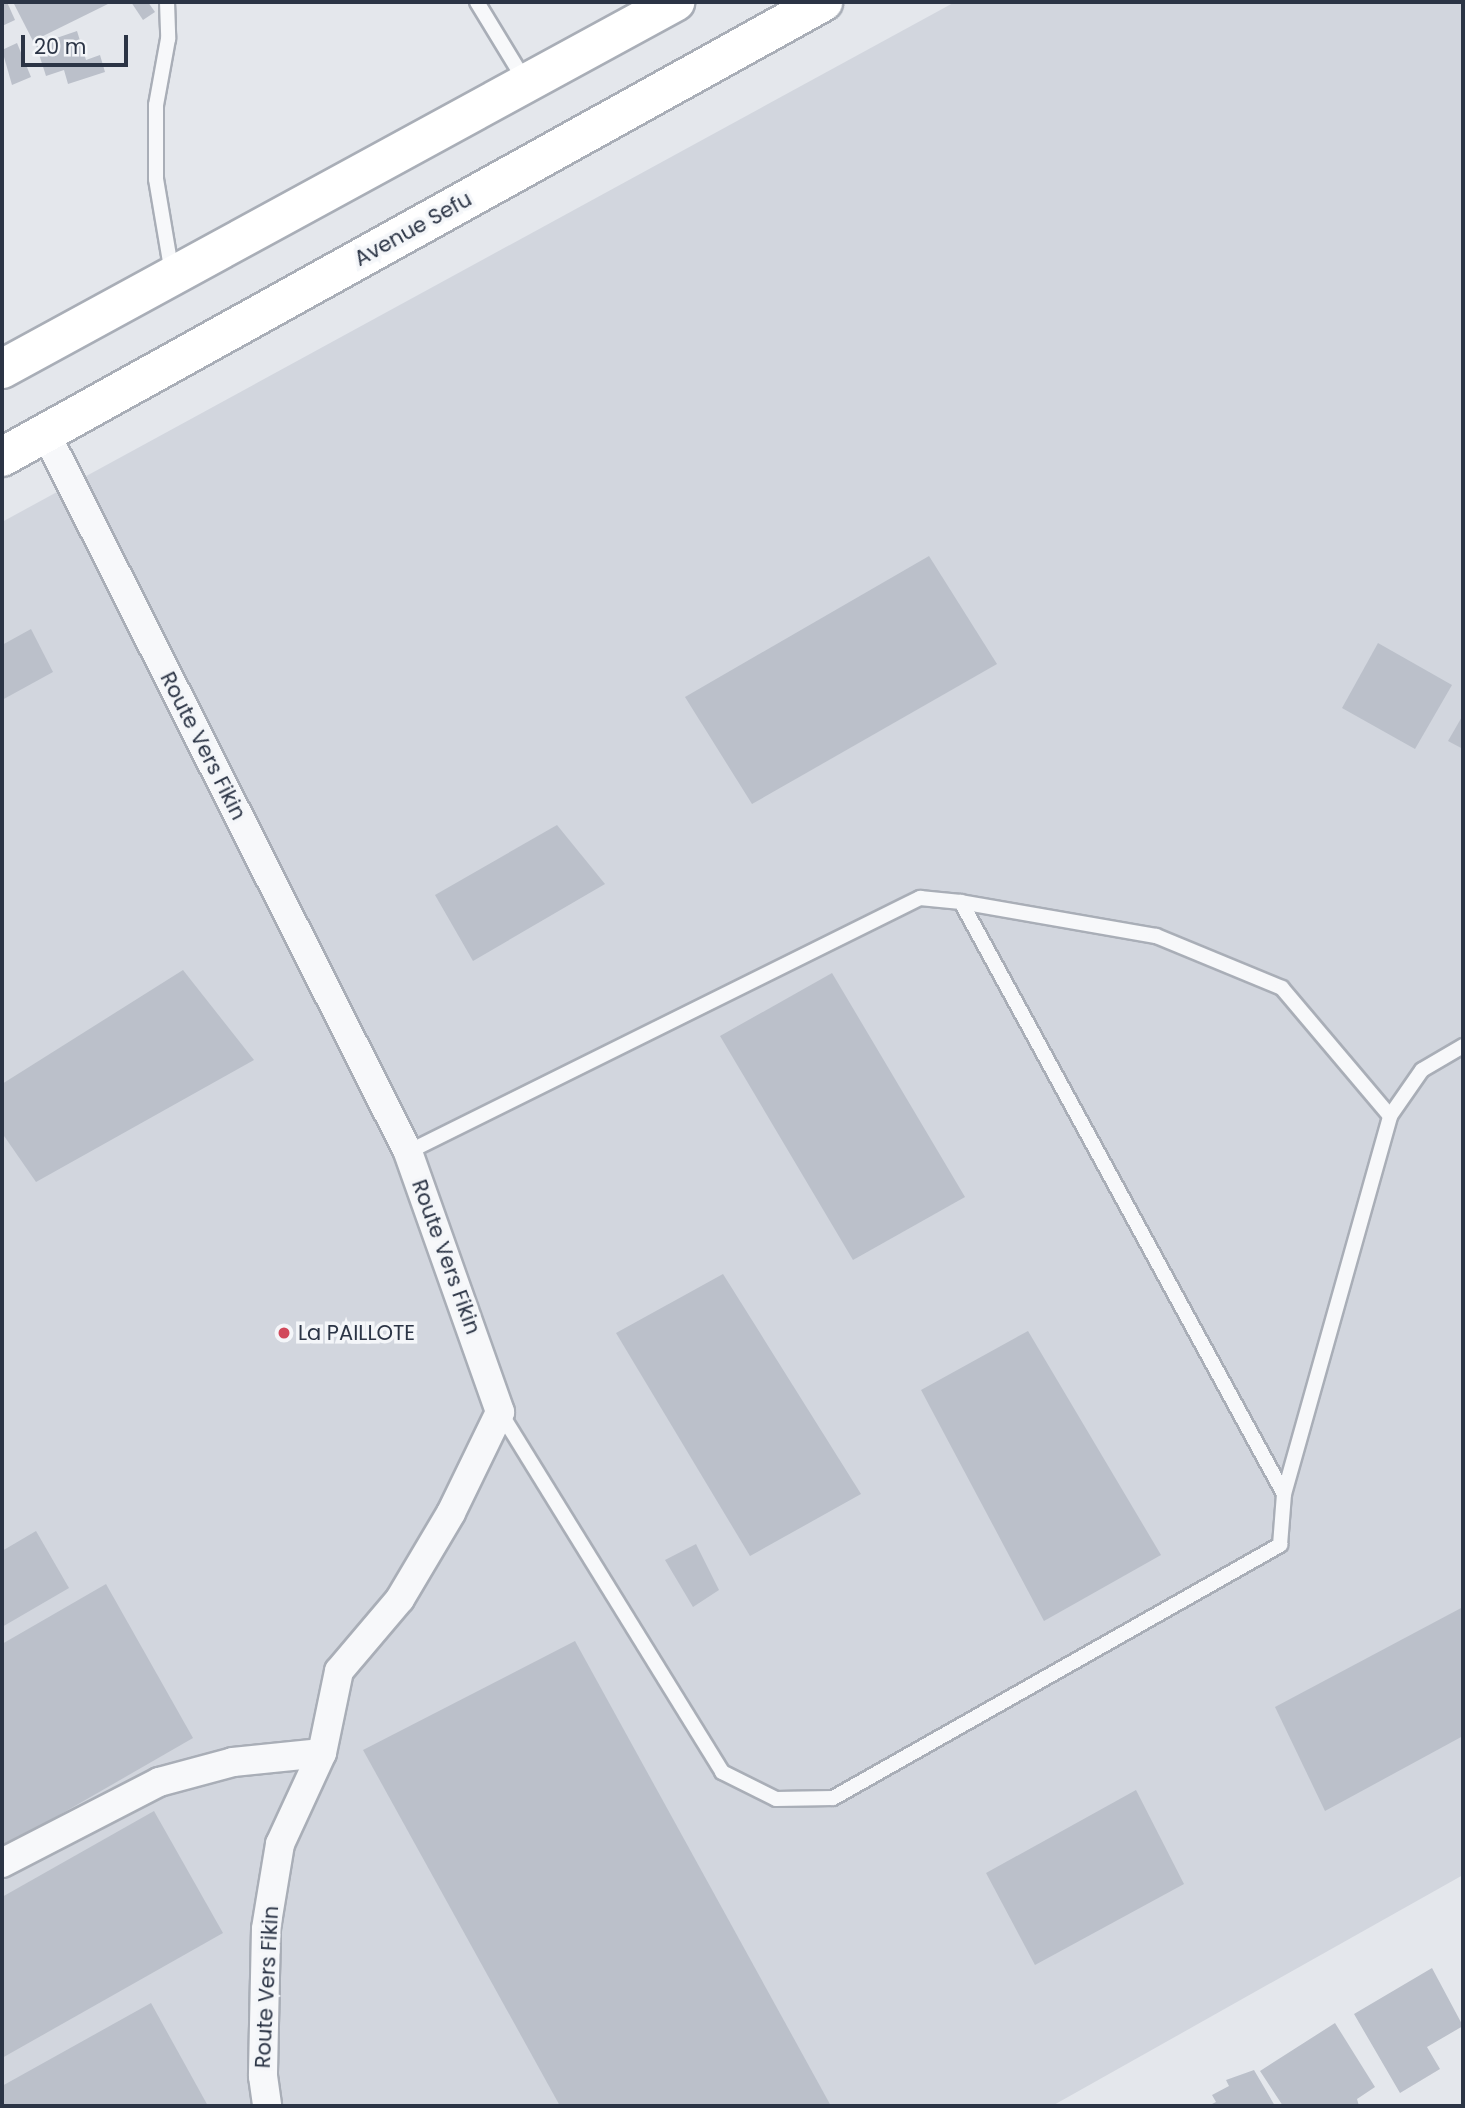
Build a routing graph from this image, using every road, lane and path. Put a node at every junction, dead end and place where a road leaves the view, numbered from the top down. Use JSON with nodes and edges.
{"nodes":[{"id":1,"x":167,"y":2,"type":"edge"},
{"id":2,"x":477,"y":2,"type":"edge"},
{"id":3,"x":675,"y":2,"type":"edge"},
{"id":4,"x":824,"y":2,"type":"edge"},
{"id":5,"x":526,"y":82,"type":"junction"},
{"id":6,"x":173,"y":275,"type":"junction"},
{"id":7,"x":2,"y":369,"type":"edge"},
{"id":8,"x":45,"y":432,"type":"junction"},
{"id":9,"x":2,"y":457,"type":"edge"},
{"id":10,"x":961,"y":902,"type":"junction"},
{"id":11,"x":1463,"y":1046,"type":"edge"},
{"id":12,"x":1390,"y":1116,"type":"junction"},
{"id":13,"x":408,"y":1152,"type":"junction"},
{"id":14,"x":500,"y":1412,"type":"junction"},
{"id":15,"x":1284,"y":1494,"type":"junction"},
{"id":16,"x":322,"y":1753,"type":"junction"},
{"id":17,"x":2,"y":1863,"type":"edge"},
{"id":18,"x":267,"y":2106,"type":"edge"}],
"edges":[{"from":1,"to":6,"type":"lane"},
{"from":2,"to":5,"type":"lane"},
{"from":3,"to":5,"type":"main road"},
{"from":4,"to":8,"type":"main road","name":"Avenue Sefu"},
{"from":5,"to":6,"type":"main road"},
{"from":6,"to":7,"type":"main road"},
{"from":8,"to":9,"type":"main road","name":"Avenue Sefu"},
{"from":8,"to":13,"type":"street","name":"Route Vers Fikin"},
{"from":10,"to":12,"type":"lane"},
{"from":10,"to":13,"type":"lane"},
{"from":10,"to":15,"type":"lane"},
{"from":11,"to":12,"type":"lane"},
{"from":12,"to":15,"type":"lane"},
{"from":13,"to":14,"type":"street","name":"Route Vers Fikin"},
{"from":14,"to":15,"type":"lane"},
{"from":14,"to":16,"type":"street","name":"Route Vers Fikin"},
{"from":16,"to":17,"type":"street"},
{"from":16,"to":18,"type":"street","name":"Route Vers Fikin"}]}
